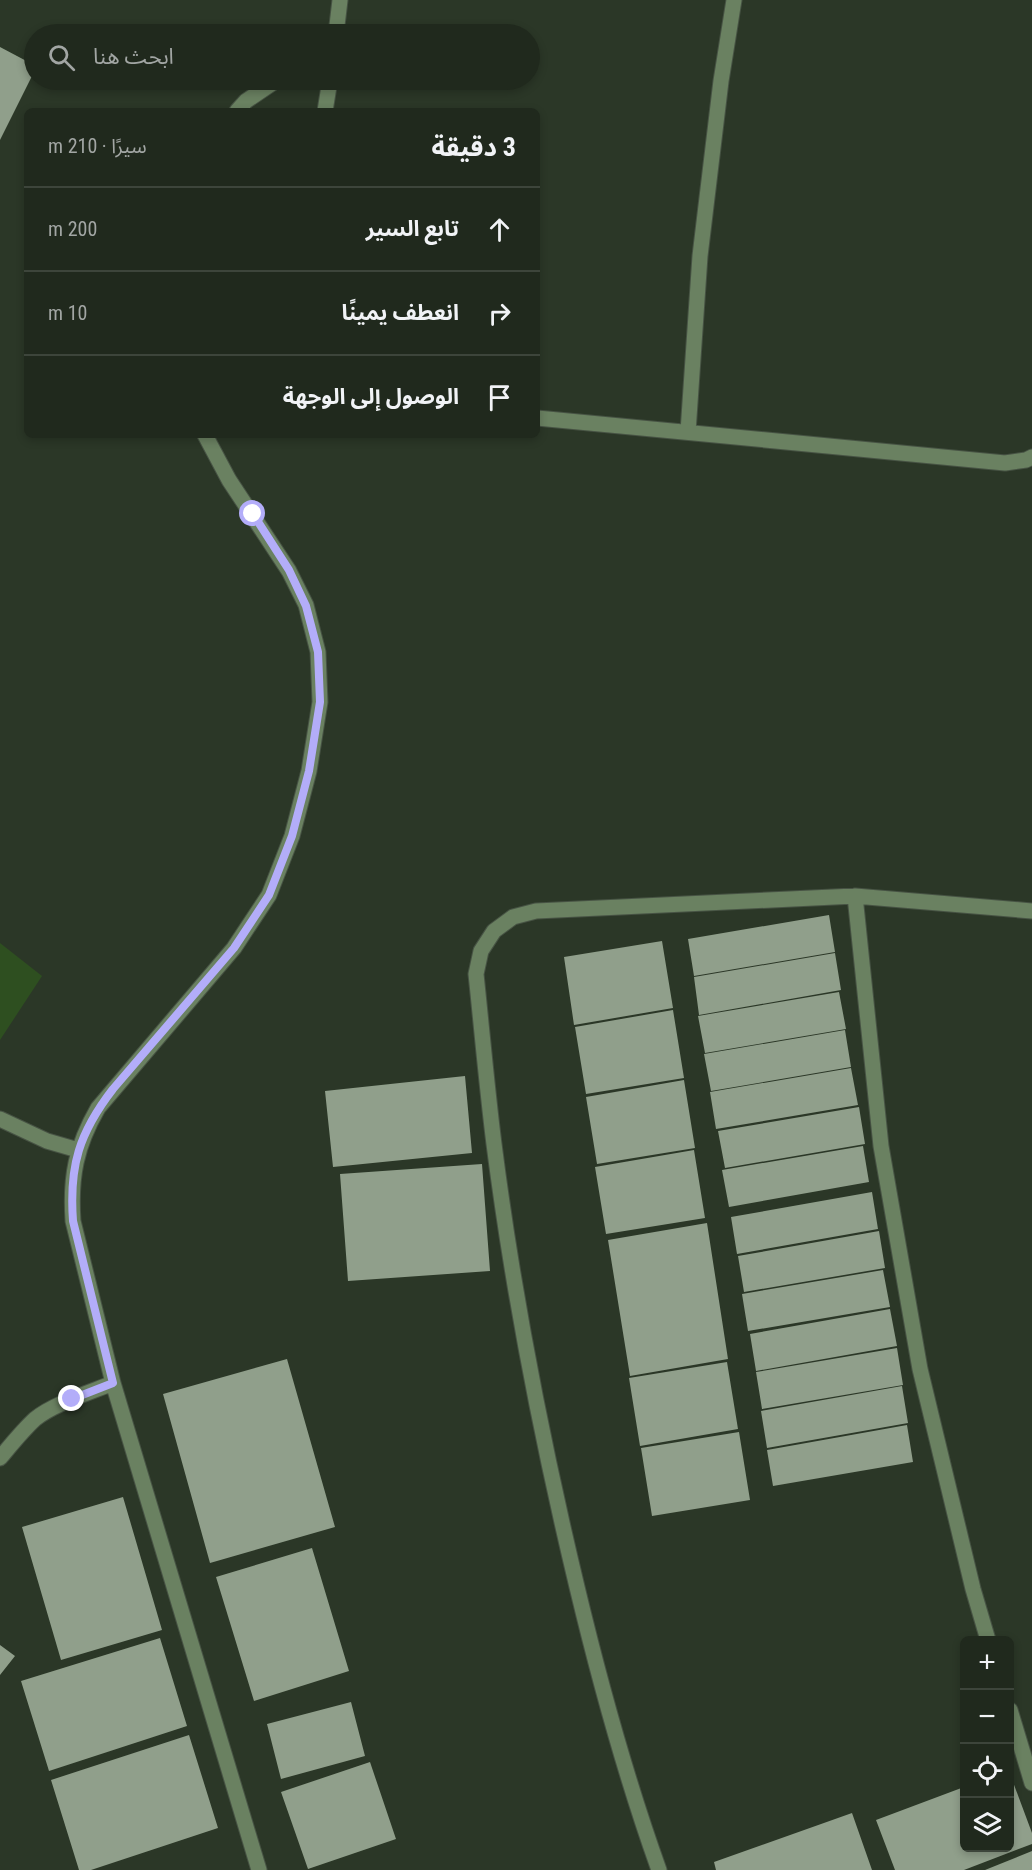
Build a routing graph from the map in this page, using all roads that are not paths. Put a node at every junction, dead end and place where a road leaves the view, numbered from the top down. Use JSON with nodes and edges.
{"nodes":[{"id":1,"x":340,"y":0,"type":"edge"},
{"id":2,"x":734,"y":0,"type":"edge"},
{"id":3,"x":337,"y":24,"type":"edge"},
{"id":4,"x":262,"y":90,"type":"edge"},
{"id":5,"x":329,"y":90,"type":"edge"},
{"id":6,"x":240,"y":108,"type":"edge"},
{"id":7,"x":326,"y":108,"type":"edge"},
{"id":8,"x":540,"y":418,"type":"edge"},
{"id":9,"x":688,"y":432,"type":"junction"},
{"id":10,"x":207,"y":438,"type":"edge"},
{"id":11,"x":1032,"y":457,"type":"edge"},
{"id":12,"x":855,"y":896,"type":"junction"},
{"id":13,"x":1032,"y":911,"type":"edge"},
{"id":14,"x":0,"y":1119,"type":"edge"},
{"id":15,"x":78,"y":1150,"type":"junction"},
{"id":16,"x":113,"y":1383,"type":"junction"},
{"id":17,"x":0,"y":1458,"type":"edge"},
{"id":18,"x":987,"y":1636,"type":"edge"},
{"id":19,"x":1014,"y":1723,"type":"edge"},
{"id":20,"x":1032,"y":1784,"type":"edge"},
{"id":21,"x":259,"y":1870,"type":"edge"},
{"id":22,"x":659,"y":1870,"type":"edge"}],
"edges":[{"from":1,"to":3,"type":"street"},
{"from":2,"to":9,"type":"street"},
{"from":4,"to":6,"type":"street"},
{"from":5,"to":7,"type":"street"},
{"from":8,"to":9,"type":"street"},
{"from":9,"to":11,"type":"street"},
{"from":10,"to":15,"type":"street"},
{"from":12,"to":13,"type":"street"},
{"from":12,"to":18,"type":"street"},
{"from":12,"to":22,"type":"street"},
{"from":14,"to":15,"type":"street"},
{"from":15,"to":16,"type":"street"},
{"from":16,"to":17,"type":"street"},
{"from":16,"to":21,"type":"street"},
{"from":19,"to":20,"type":"street"}]}
